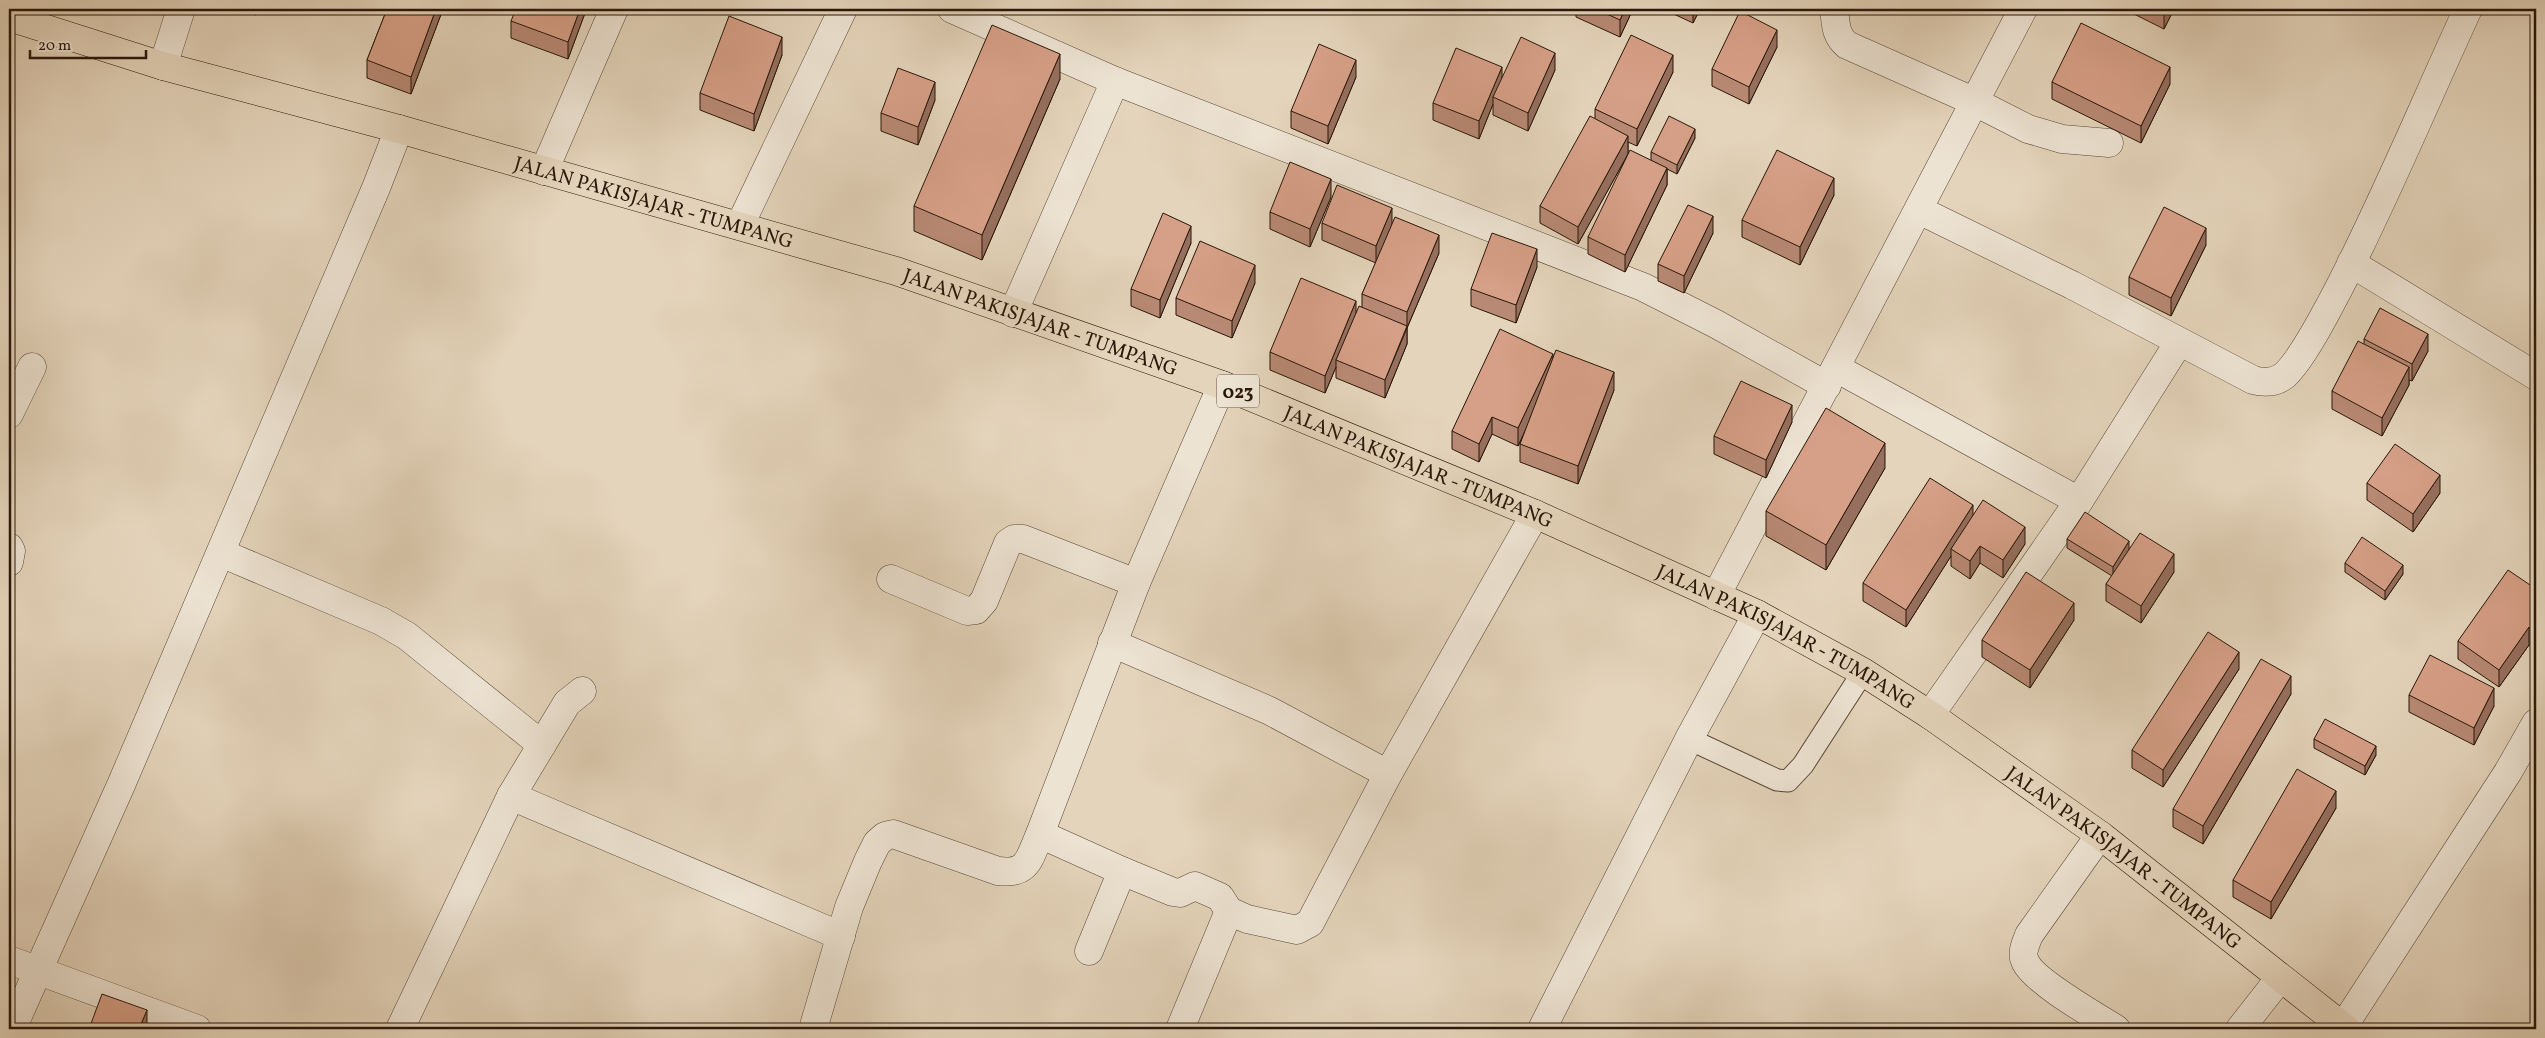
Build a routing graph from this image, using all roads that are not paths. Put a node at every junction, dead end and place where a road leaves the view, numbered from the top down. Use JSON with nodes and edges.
{"nodes":[{"id":1,"x":181,"y":9,"type":"edge"},
{"id":2,"x":614,"y":9,"type":"edge"},
{"id":3,"x":842,"y":9,"type":"edge"},
{"id":4,"x":952,"y":9,"type":"edge"},
{"id":5,"x":1834,"y":9,"type":"edge"},
{"id":6,"x":2023,"y":9,"type":"edge"},
{"id":7,"x":2468,"y":9,"type":"edge"},
{"id":8,"x":9,"y":17,"type":"edge"},
{"id":9,"x":162,"y":66,"type":"junction"},
{"id":10,"x":1115,"y":81,"type":"junction"},
{"id":11,"x":1973,"y":101,"type":"junction"},
{"id":12,"x":399,"y":129,"type":"junction"},
{"id":13,"x":2109,"y":143,"type":"dead end"},
{"id":14,"x":544,"y":171,"type":"junction"},
{"id":15,"x":1919,"y":210,"type":"junction"},
{"id":16,"x":740,"y":224,"type":"junction"},
{"id":17,"x":2351,"y":264,"type":"junction"},
{"id":18,"x":1013,"y":313,"type":"junction"},
{"id":19,"x":2179,"y":342,"type":"junction"},
{"id":20,"x":32,"y":367,"type":"dead end"},
{"id":21,"x":2536,"y":376,"type":"edge"},
{"id":22,"x":1832,"y":377,"type":"junction"},
{"id":23,"x":1222,"y":385,"type":"junction"},
{"id":24,"x":9,"y":414,"type":"edge"},
{"id":25,"x":2079,"y":500,"type":"junction"},
{"id":26,"x":1534,"y":514,"type":"junction"},
{"id":27,"x":9,"y":547,"type":"edge"},
{"id":28,"x":221,"y":553,"type":"junction"},
{"id":29,"x":9,"y":562,"type":"edge"},
{"id":30,"x":891,"y":579,"type":"dead end"},
{"id":31,"x":1136,"y":583,"type":"junction"},
{"id":32,"x":1716,"y":596,"type":"junction"},
{"id":33,"x":1757,"y":614,"type":"junction"},
{"id":34,"x":1112,"y":643,"type":"junction"},
{"id":35,"x":1863,"y":672,"type":"junction"},
{"id":36,"x":582,"y":691,"type":"dead end"},
{"id":37,"x":1930,"y":715,"type":"junction"},
{"id":38,"x":2536,"y":723,"type":"edge"},
{"id":39,"x":1689,"y":739,"type":"junction"},
{"id":40,"x":542,"y":745,"type":"junction"},
{"id":41,"x":1388,"y":774,"type":"junction"},
{"id":42,"x":511,"y":796,"type":"junction"},
{"id":43,"x":1040,"y":834,"type":"junction"},
{"id":44,"x":2100,"y":835,"type":"junction"},
{"id":45,"x":1122,"y":871,"type":"junction"},
{"id":46,"x":1229,"y":912,"type":"junction"},
{"id":47,"x":841,"y":936,"type":"junction"},
{"id":48,"x":1089,"y":951,"type":"dead end"},
{"id":49,"x":9,"y":960,"type":"edge"},
{"id":50,"x":38,"y":971,"type":"junction"},
{"id":51,"x":2280,"y":978,"type":"junction"},
{"id":52,"x":2344,"y":1028,"type":"edge"},
{"id":53,"x":12,"y":1029,"type":"edge"},
{"id":54,"x":197,"y":1029,"type":"edge"},
{"id":55,"x":400,"y":1029,"type":"edge"},
{"id":56,"x":813,"y":1029,"type":"edge"},
{"id":57,"x":1180,"y":1029,"type":"edge"},
{"id":58,"x":1542,"y":1029,"type":"edge"},
{"id":59,"x":2116,"y":1029,"type":"edge"},
{"id":60,"x":2240,"y":1029,"type":"edge"}],
"edges":[{"from":1,"to":9,"type":"street"},
{"from":2,"to":14,"type":"street"},
{"from":3,"to":16,"type":"street"},
{"from":4,"to":10,"type":"street"},
{"from":5,"to":11,"type":"street"},
{"from":6,"to":11,"type":"street"},
{"from":7,"to":17,"type":"street"},
{"from":8,"to":9,"type":"main road","name":"JALAN PAKISJAJAR - TUMPANG","number":"023"},
{"from":9,"to":12,"type":"main road","name":"JALAN PAKISJAJAR - TUMPANG","number":"023"},
{"from":10,"to":18,"type":"street"},
{"from":10,"to":22,"type":"street"},
{"from":11,"to":13,"type":"street"},
{"from":11,"to":15,"type":"street"},
{"from":12,"to":14,"type":"main road","name":"JALAN PAKISJAJAR - TUMPANG","number":"023"},
{"from":12,"to":28,"type":"street"},
{"from":14,"to":16,"type":"main road","name":"JALAN PAKISJAJAR - TUMPANG","number":"023"},
{"from":15,"to":19,"type":"street"},
{"from":15,"to":22,"type":"street"},
{"from":16,"to":18,"type":"main road","name":"JALAN PAKISJAJAR - TUMPANG","number":"023"},
{"from":17,"to":19,"type":"street"},
{"from":17,"to":21,"type":"street"},
{"from":18,"to":23,"type":"main road","name":"JALAN PAKISJAJAR - TUMPANG","number":"023"},
{"from":19,"to":25,"type":"street"},
{"from":20,"to":24,"type":"street"},
{"from":22,"to":25,"type":"street"},
{"from":22,"to":32,"type":"street"},
{"from":23,"to":26,"type":"main road","name":"JALAN PAKISJAJAR - TUMPANG","number":"023"},
{"from":23,"to":31,"type":"street"},
{"from":25,"to":37,"type":"street"},
{"from":26,"to":32,"type":"main road","name":"JALAN PAKISJAJAR - TUMPANG","number":"023"},
{"from":26,"to":41,"type":"street"},
{"from":27,"to":29,"type":"street"},
{"from":28,"to":40,"type":"street"},
{"from":28,"to":50,"type":"street"},
{"from":30,"to":31,"type":"street"},
{"from":31,"to":34,"type":"street"},
{"from":32,"to":33,"type":"main road","name":"JALAN PAKISJAJAR - TUMPANG","number":"023"},
{"from":33,"to":35,"type":"main road","name":"JALAN PAKISJAJAR - TUMPANG","number":"023"},
{"from":33,"to":39,"type":"street"},
{"from":34,"to":41,"type":"street"},
{"from":34,"to":43,"type":"street"},
{"from":35,"to":37,"type":"main road","name":"JALAN PAKISJAJAR - TUMPANG","number":"023"},
{"from":35,"to":39,"type":"lane"},
{"from":36,"to":40,"type":"street"},
{"from":37,"to":44,"type":"main road","name":"JALAN PAKISJAJAR - TUMPANG","number":"023"},
{"from":38,"to":52,"type":"street"},
{"from":39,"to":58,"type":"street"},
{"from":40,"to":42,"type":"street"},
{"from":41,"to":46,"type":"street"},
{"from":42,"to":47,"type":"street"},
{"from":42,"to":55,"type":"street"},
{"from":43,"to":45,"type":"street"},
{"from":43,"to":47,"type":"street"},
{"from":44,"to":51,"type":"main road","name":"JALAN PAKISJAJAR - TUMPANG","number":"023"},
{"from":44,"to":59,"type":"street"},
{"from":45,"to":46,"type":"street"},
{"from":45,"to":48,"type":"street"},
{"from":46,"to":57,"type":"street"},
{"from":47,"to":56,"type":"street"},
{"from":49,"to":50,"type":"street"},
{"from":50,"to":53,"type":"street"},
{"from":50,"to":54,"type":"street"},
{"from":51,"to":52,"type":"main road","name":"JALAN PAKISJAJAR - TUMPANG","number":"023"},
{"from":51,"to":60,"type":"street"}]}
